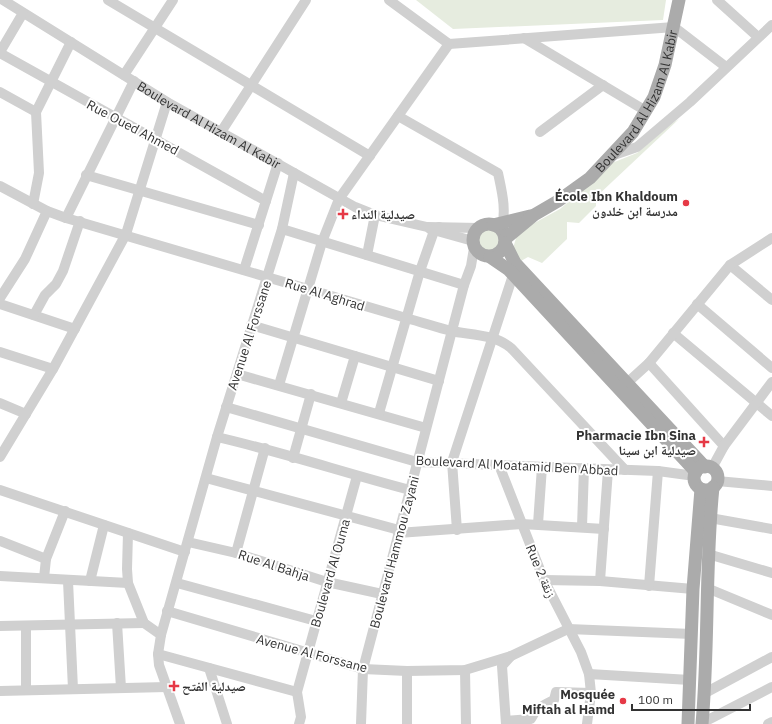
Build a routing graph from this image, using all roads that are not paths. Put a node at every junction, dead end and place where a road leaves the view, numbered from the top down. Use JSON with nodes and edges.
{"nodes":[{"id":1,"x":3,"y":0,"type":"edge"},
{"id":2,"x":108,"y":0,"type":"edge"},
{"id":3,"x":173,"y":0,"type":"edge"},
{"id":4,"x":306,"y":0,"type":"edge"},
{"id":5,"x":389,"y":0,"type":"edge"},
{"id":6,"x":680,"y":0,"type":"edge"},
{"id":7,"x":717,"y":0,"type":"edge"},
{"id":8,"x":23,"y":13,"type":"junction"},
{"id":9,"x":772,"y":25,"type":"edge"},
{"id":10,"x":155,"y":27,"type":"junction"},
{"id":11,"x":674,"y":27,"type":"junction"},
{"id":12,"x":758,"y":37,"type":"junction"},
{"id":13,"x":524,"y":38,"type":"junction"},
{"id":14,"x":71,"y":42,"type":"junction"},
{"id":15,"x":450,"y":44,"type":"junction"},
{"id":16,"x":0,"y":52,"type":"edge"},
{"id":17,"x":726,"y":68,"type":"junction"},
{"id":18,"x":124,"y":75,"type":"junction"},
{"id":19,"x":134,"y":80,"type":"junction"},
{"id":20,"x":51,"y":82,"type":"junction"},
{"id":21,"x":251,"y":85,"type":"junction"},
{"id":22,"x":603,"y":86,"type":"junction"},
{"id":23,"x":0,"y":92,"type":"edge"},
{"id":24,"x":167,"y":102,"type":"junction"},
{"id":25,"x":646,"y":111,"type":"junction"},
{"id":26,"x":36,"y":112,"type":"junction"},
{"id":27,"x":398,"y":116,"type":"junction"},
{"id":28,"x":115,"y":118,"type":"junction"},
{"id":29,"x":221,"y":132,"type":"junction"},
{"id":30,"x":540,"y":132,"type":"dead end"},
{"id":31,"x":156,"y":138,"type":"junction"},
{"id":32,"x":370,"y":156,"type":"junction"},
{"id":33,"x":610,"y":157,"type":"junction"},
{"id":34,"x":278,"y":163,"type":"junction"},
{"id":35,"x":294,"y":173,"type":"junction"},
{"id":36,"x":86,"y":175,"type":"junction"},
{"id":37,"x":0,"y":186,"type":"edge"},
{"id":38,"x":140,"y":189,"type":"junction"},
{"id":39,"x":339,"y":199,"type":"junction"},
{"id":40,"x":266,"y":201,"type":"junction"},
{"id":41,"x":33,"y":204,"type":"junction"},
{"id":42,"x":47,"y":211,"type":"junction"},
{"id":43,"x":375,"y":215,"type":"junction"},
{"id":44,"x":66,"y":218,"type":"junction"},
{"id":45,"x":80,"y":222,"type":"junction"},
{"id":46,"x":258,"y":225,"type":"junction"},
{"id":47,"x":282,"y":228,"type":"junction"},
{"id":48,"x":433,"y":228,"type":"junction"},
{"id":49,"x":479,"y":228,"type":"junction"},
{"id":50,"x":501,"y":232,"type":"junction"},
{"id":51,"x":126,"y":234,"type":"junction"},
{"id":52,"x":772,"y":238,"type":"edge"},
{"id":53,"x":322,"y":242,"type":"junction"},
{"id":54,"x":479,"y":250,"type":"junction"},
{"id":55,"x":367,"y":255,"type":"junction"},
{"id":56,"x":730,"y":265,"type":"junction"},
{"id":57,"x":244,"y":270,"type":"junction"},
{"id":58,"x":420,"y":271,"type":"junction"},
{"id":59,"x":513,"y":274,"type":"junction"},
{"id":60,"x":268,"y":276,"type":"junction"},
{"id":61,"x":464,"y":285,"type":"junction"},
{"id":62,"x":308,"y":289,"type":"junction"},
{"id":63,"x":0,"y":298,"type":"edge"},
{"id":64,"x":772,"y":300,"type":"edge"},
{"id":65,"x":0,"y":304,"type":"edge"},
{"id":66,"x":697,"y":304,"type":"junction"},
{"id":67,"x":34,"y":315,"type":"junction"},
{"id":68,"x":406,"y":318,"type":"junction"},
{"id":69,"x":251,"y":325,"type":"junction"},
{"id":70,"x":75,"y":329,"type":"junction"},
{"id":71,"x":452,"y":331,"type":"junction"},
{"id":72,"x":673,"y":333,"type":"junction"},
{"id":73,"x":293,"y":338,"type":"junction"},
{"id":74,"x":492,"y":339,"type":"junction"},
{"id":75,"x":0,"y":352,"type":"edge"},
{"id":76,"x":355,"y":356,"type":"junction"},
{"id":77,"x":649,"y":363,"type":"junction"},
{"id":78,"x":392,"y":367,"type":"junction"},
{"id":79,"x":772,"y":368,"type":"edge"},
{"id":80,"x":53,"y":369,"type":"junction"},
{"id":81,"x":237,"y":374,"type":"junction"},
{"id":82,"x":439,"y":381,"type":"junction"},
{"id":83,"x":772,"y":382,"type":"edge"},
{"id":84,"x":627,"y":383,"type":"junction"},
{"id":85,"x":279,"y":385,"type":"junction"},
{"id":86,"x":311,"y":394,"type":"junction"},
{"id":87,"x":0,"y":403,"type":"edge"},
{"id":88,"x":341,"y":403,"type":"junction"},
{"id":89,"x":757,"y":404,"type":"junction"},
{"id":90,"x":226,"y":407,"type":"junction"},
{"id":91,"x":26,"y":414,"type":"junction"},
{"id":92,"x":379,"y":414,"type":"junction"},
{"id":93,"x":772,"y":416,"type":"edge"},
{"id":94,"x":302,"y":427,"type":"junction"},
{"id":95,"x":426,"y":428,"type":"junction"},
{"id":96,"x":217,"y":437,"type":"junction"},
{"id":97,"x":724,"y":446,"type":"junction"},
{"id":98,"x":265,"y":448,"type":"junction"},
{"id":99,"x":0,"y":457,"type":"edge"},
{"id":100,"x":293,"y":458,"type":"junction"},
{"id":101,"x":417,"y":462,"type":"junction"},
{"id":102,"x":452,"y":462,"type":"junction"},
{"id":103,"x":499,"y":465,"type":"junction"},
{"id":104,"x":542,"y":467,"type":"junction"},
{"id":105,"x":584,"y":468,"type":"junction"},
{"id":106,"x":608,"y":470,"type":"junction"},
{"id":107,"x":625,"y":470,"type":"junction"},
{"id":108,"x":702,"y":470,"type":"junction"},
{"id":109,"x":658,"y":471,"type":"junction"},
{"id":110,"x":357,"y":476,"type":"junction"},
{"id":111,"x":206,"y":478,"type":"junction"},
{"id":112,"x":710,"y":486,"type":"junction"},
{"id":113,"x":772,"y":486,"type":"edge"},
{"id":114,"x":254,"y":489,"type":"junction"},
{"id":115,"x":0,"y":490,"type":"edge"},
{"id":116,"x":410,"y":490,"type":"junction"},
{"id":117,"x":65,"y":511,"type":"junction"},
{"id":118,"x":346,"y":514,"type":"junction"},
{"id":119,"x":710,"y":518,"type":"junction"},
{"id":120,"x":522,"y":524,"type":"junction"},
{"id":121,"x":538,"y":524,"type":"junction"},
{"id":122,"x":104,"y":525,"type":"junction"},
{"id":123,"x":582,"y":527,"type":"junction"},
{"id":124,"x":604,"y":529,"type":"junction"},
{"id":125,"x":772,"y":529,"type":"edge"},
{"id":126,"x":457,"y":530,"type":"junction"},
{"id":127,"x":399,"y":532,"type":"junction"},
{"id":128,"x":128,"y":533,"type":"junction"},
{"id":129,"x":0,"y":541,"type":"edge"},
{"id":130,"x":186,"y":547,"type":"junction"},
{"id":131,"x":236,"y":553,"type":"junction"},
{"id":132,"x":708,"y":554,"type":"junction"},
{"id":133,"x":46,"y":559,"type":"junction"},
{"id":134,"x":0,"y":569,"type":"edge"},
{"id":135,"x":772,"y":573,"type":"edge"},
{"id":136,"x":0,"y":576,"type":"edge"},
{"id":137,"x":14,"y":576,"type":"junction"},
{"id":138,"x":44,"y":578,"type":"junction"},
{"id":139,"x":68,"y":580,"type":"junction"},
{"id":140,"x":544,"y":580,"type":"junction"},
{"id":141,"x":90,"y":581,"type":"junction"},
{"id":142,"x":600,"y":581,"type":"junction"},
{"id":143,"x":327,"y":582,"type":"junction"},
{"id":144,"x":128,"y":583,"type":"junction"},
{"id":145,"x":177,"y":583,"type":"junction"},
{"id":146,"x":649,"y":586,"type":"junction"},
{"id":147,"x":707,"y":588,"type":"junction"},
{"id":148,"x":693,"y":589,"type":"junction"},
{"id":149,"x":382,"y":594,"type":"junction"},
{"id":150,"x":167,"y":611,"type":"junction"},
{"id":151,"x":772,"y":615,"type":"edge"},
{"id":152,"x":316,"y":621,"type":"junction"},
{"id":153,"x":117,"y":623,"type":"junction"},
{"id":154,"x":144,"y":623,"type":"junction"},
{"id":155,"x":71,"y":625,"type":"junction"},
{"id":156,"x":0,"y":626,"type":"edge"},
{"id":157,"x":26,"y":626,"type":"junction"},
{"id":158,"x":568,"y":629,"type":"junction"},
{"id":159,"x":692,"y":634,"type":"junction"},
{"id":160,"x":161,"y":635,"type":"junction"},
{"id":161,"x":307,"y":653,"type":"junction"},
{"id":162,"x":158,"y":654,"type":"junction"},
{"id":163,"x":511,"y":656,"type":"junction"},
{"id":164,"x":772,"y":657,"type":"edge"},
{"id":165,"x":209,"y":668,"type":"junction"},
{"id":166,"x":363,"y":669,"type":"junction"},
{"id":167,"x":465,"y":670,"type":"junction"},
{"id":168,"x":407,"y":671,"type":"junction"},
{"id":169,"x":589,"y":674,"type":"junction"},
{"id":170,"x":690,"y":680,"type":"junction"},
{"id":171,"x":166,"y":687,"type":"junction"},
{"id":172,"x":772,"y":687,"type":"edge"},
{"id":173,"x":120,"y":688,"type":"junction"},
{"id":174,"x":26,"y":690,"type":"junction"},
{"id":175,"x":73,"y":690,"type":"junction"},
{"id":176,"x":0,"y":691,"type":"edge"},
{"id":177,"x":297,"y":692,"type":"junction"},
{"id":178,"x":591,"y":693,"type":"junction"},
{"id":179,"x":705,"y":694,"type":"junction"},
{"id":180,"x":772,"y":722,"type":"edge"},
{"id":181,"x":506,"y":723,"type":"edge"},
{"id":182,"x":702,"y":723,"type":"edge"},
{"id":183,"x":180,"y":724,"type":"edge"},
{"id":184,"x":227,"y":724,"type":"edge"},
{"id":185,"x":299,"y":724,"type":"edge"},
{"id":186,"x":361,"y":724,"type":"edge"},
{"id":187,"x":407,"y":724,"type":"edge"},
{"id":188,"x":466,"y":724,"type":"edge"},
{"id":189,"x":586,"y":724,"type":"edge"},
{"id":190,"x":688,"y":724,"type":"edge"},
{"id":191,"x":768,"y":724,"type":"edge"}],
"edges":[{"from":1,"to":8,"type":"street","name":"Boulevard Al Hizam Al Kabir"},
{"from":2,"to":10,"type":"street"},
{"from":3,"to":10,"type":"street"},
{"from":4,"to":21,"type":"street"},
{"from":5,"to":15,"type":"street"},
{"from":6,"to":11,"type":"main road","name":"Boulevard Al Hizam Al Kabir"},
{"from":7,"to":12,"type":"street"},
{"from":8,"to":14,"type":"street","name":"Boulevard Al Hizam Al Kabir"},
{"from":8,"to":16,"type":"street"},
{"from":9,"to":12,"type":"street"},
{"from":10,"to":18,"type":"street"},
{"from":10,"to":21,"type":"street"},
{"from":11,"to":13,"type":"street"},
{"from":11,"to":17,"type":"street"},
{"from":11,"to":25,"type":"main road","name":"Boulevard Al Hizam Al Kabir"},
{"from":12,"to":17,"type":"street"},
{"from":13,"to":15,"type":"street"},
{"from":13,"to":22,"type":"street"},
{"from":14,"to":18,"type":"street","name":"Boulevard Al Hizam Al Kabir"},
{"from":14,"to":20,"type":"street"},
{"from":15,"to":27,"type":"street"},
{"from":16,"to":20,"type":"street","name":"Rue Oued Ahmed"},
{"from":17,"to":33,"type":"street"},
{"from":18,"to":19,"type":"street","name":"Boulevard Al Hizam Al Kabir"},
{"from":19,"to":24,"type":"street","name":"Boulevard Al Hizam Al Kabir"},
{"from":19,"to":28,"type":"street"},
{"from":20,"to":26,"type":"street"},
{"from":20,"to":28,"type":"street","name":"Rue Oued Ahmed"},
{"from":21,"to":29,"type":"street"},
{"from":21,"to":32,"type":"street"},
{"from":22,"to":25,"type":"street"},
{"from":22,"to":30,"type":"street"},
{"from":23,"to":26,"type":"street"},
{"from":24,"to":29,"type":"street","name":"Boulevard Al Hizam Al Kabir"},
{"from":24,"to":31,"type":"street"},
{"from":25,"to":33,"type":"main road","name":"Boulevard Al Hizam Al Kabir"},
{"from":26,"to":41,"type":"street"},
{"from":27,"to":32,"type":"street"},
{"from":27,"to":50,"type":"street"},
{"from":28,"to":31,"type":"street","name":"Rue Oued Ahmed"},
{"from":28,"to":36,"type":"street"},
{"from":29,"to":34,"type":"street","name":"Boulevard Al Hizam Al Kabir"},
{"from":31,"to":38,"type":"street"},
{"from":31,"to":40,"type":"street","name":"Rue Oued Ahmed"},
{"from":32,"to":39,"type":"street"},
{"from":33,"to":50,"type":"main road","name":"Boulevard Al Hizam Al Kabir"},
{"from":34,"to":35,"type":"street","name":"Boulevard Al Hizam Al Kabir"},
{"from":34,"to":40,"type":"street"},
{"from":35,"to":39,"type":"street","name":"Boulevard Al Hizam Al Kabir"},
{"from":35,"to":47,"type":"street","name":"Avenue Al Forssane"},
{"from":36,"to":38,"type":"street"},
{"from":36,"to":44,"type":"street"},
{"from":37,"to":41,"type":"street","name":"Rue Al Aghrad"},
{"from":38,"to":46,"type":"street"},
{"from":38,"to":51,"type":"street"},
{"from":39,"to":43,"type":"street","name":"Boulevard Al Hizam Al Kabir"},
{"from":39,"to":53,"type":"street"},
{"from":40,"to":46,"type":"street"},
{"from":41,"to":42,"type":"street","name":"Rue Al Aghrad"},
{"from":42,"to":44,"type":"street","name":"Rue Al Aghrad"},
{"from":42,"to":63,"type":"street"},
{"from":43,"to":48,"type":"street","name":"Boulevard Al Hizam Al Kabir"},
{"from":43,"to":55,"type":"street"},
{"from":44,"to":45,"type":"street","name":"Rue Al Aghrad"},
{"from":45,"to":51,"type":"street","name":"Rue Al Aghrad"},
{"from":45,"to":67,"type":"street"},
{"from":46,"to":57,"type":"street"},
{"from":47,"to":53,"type":"street"},
{"from":47,"to":60,"type":"street","name":"Avenue Al Forssane"},
{"from":48,"to":49,"type":"street","name":"Boulevard Al Hizam Al Kabir"},
{"from":48,"to":54,"type":"street","name":"Boulevard Al Hizam Al Kabir"},
{"from":48,"to":58,"type":"street"},
{"from":49,"to":50,"type":"main road"},
{"from":49,"to":54,"type":"main road"},
{"from":50,"to":54,"type":"main road"},
{"from":50,"to":84,"type":"main road"},
{"from":51,"to":57,"type":"street","name":"Rue Al Aghrad"},
{"from":51,"to":70,"type":"street"},
{"from":52,"to":56,"type":"street"},
{"from":53,"to":55,"type":"street"},
{"from":53,"to":62,"type":"street"},
{"from":54,"to":59,"type":"main road"},
{"from":54,"to":61,"type":"street","name":"Boulevard Hammou Zayani"},
{"from":55,"to":58,"type":"street"},
{"from":56,"to":64,"type":"street"},
{"from":56,"to":66,"type":"street"},
{"from":57,"to":60,"type":"street","name":"Rue Al Aghrad"},
{"from":58,"to":61,"type":"street"},
{"from":58,"to":68,"type":"street"},
{"from":59,"to":74,"type":"street"},
{"from":59,"to":108,"type":"main road"},
{"from":60,"to":62,"type":"street","name":"Rue Al Aghrad"},
{"from":60,"to":69,"type":"street","name":"Avenue Al Forssane"},
{"from":61,"to":71,"type":"street","name":"Boulevard Hammou Zayani"},
{"from":62,"to":68,"type":"street","name":"Rue Al Aghrad"},
{"from":62,"to":73,"type":"street"},
{"from":65,"to":67,"type":"street"},
{"from":66,"to":72,"type":"street"},
{"from":66,"to":79,"type":"street"},
{"from":67,"to":70,"type":"street"},
{"from":68,"to":71,"type":"street","name":"Rue Al Aghrad"},
{"from":68,"to":78,"type":"street"},
{"from":69,"to":73,"type":"street"},
{"from":69,"to":81,"type":"street","name":"Avenue Al Forssane"},
{"from":70,"to":80,"type":"street"},
{"from":71,"to":74,"type":"street","name":"Rue Al Aghrad"},
{"from":71,"to":82,"type":"street","name":"Boulevard Hammou Zayani"},
{"from":72,"to":77,"type":"street"},
{"from":72,"to":89,"type":"street"},
{"from":73,"to":76,"type":"street"},
{"from":73,"to":85,"type":"street"},
{"from":74,"to":102,"type":"street"},
{"from":74,"to":107,"type":"street","name":"Rue Al Aghrad"},
{"from":75,"to":80,"type":"street"},
{"from":76,"to":78,"type":"street"},
{"from":76,"to":88,"type":"street"},
{"from":77,"to":84,"type":"street"},
{"from":77,"to":97,"type":"street"},
{"from":78,"to":82,"type":"street"},
{"from":78,"to":92,"type":"street"},
{"from":80,"to":91,"type":"street"},
{"from":81,"to":85,"type":"street"},
{"from":81,"to":90,"type":"street","name":"Avenue Al Forssane"},
{"from":82,"to":95,"type":"street","name":"Boulevard Hammou Zayani"},
{"from":83,"to":89,"type":"street"},
{"from":84,"to":108,"type":"main road"},
{"from":85,"to":86,"type":"street"},
{"from":86,"to":88,"type":"street"},
{"from":86,"to":94,"type":"street"},
{"from":87,"to":91,"type":"street"},
{"from":88,"to":92,"type":"street"},
{"from":89,"to":93,"type":"street"},
{"from":89,"to":97,"type":"street"},
{"from":90,"to":94,"type":"street","name":"Boulevard Al Moatamid Ben Abbad"},
{"from":90,"to":96,"type":"street","name":"Avenue Al Forssane"},
{"from":91,"to":99,"type":"street"},
{"from":92,"to":95,"type":"street"},
{"from":94,"to":100,"type":"street"},
{"from":94,"to":101,"type":"street","name":"Boulevard Al Moatamid Ben Abbad"},
{"from":95,"to":101,"type":"street","name":"Boulevard Hammou Zayani"},
{"from":96,"to":98,"type":"street"},
{"from":96,"to":111,"type":"street","name":"Avenue Al Forssane"},
{"from":97,"to":108,"type":"street"},
{"from":98,"to":100,"type":"street"},
{"from":98,"to":114,"type":"street"},
{"from":100,"to":110,"type":"street"},
{"from":101,"to":102,"type":"street","name":"Boulevard Al Moatamid Ben Abbad"},
{"from":101,"to":116,"type":"street","name":"Boulevard Hammou Zayani"},
{"from":102,"to":103,"type":"street","name":"Boulevard Al Moatamid Ben Abbad"},
{"from":102,"to":126,"type":"street"},
{"from":103,"to":104,"type":"street","name":"Boulevard Al Moatamid Ben Abbad"},
{"from":103,"to":120,"type":"street","name":"Rue 2 زنقة"},
{"from":104,"to":105,"type":"street","name":"Boulevard Al Moatamid Ben Abbad"},
{"from":104,"to":121,"type":"street"},
{"from":105,"to":106,"type":"street","name":"Boulevard Al Moatamid Ben Abbad"},
{"from":105,"to":123,"type":"street"},
{"from":106,"to":107,"type":"street","name":"Boulevard Al Moatamid Ben Abbad"},
{"from":106,"to":124,"type":"street"},
{"from":107,"to":109,"type":"street","name":"Boulevard Al Moatamid Ben Abbad"},
{"from":108,"to":109,"type":"street","name":"Boulevard Al Moatamid Ben Abbad"},
{"from":108,"to":112,"type":"main road"},
{"from":108,"to":112,"type":"main road"},
{"from":109,"to":146,"type":"street"},
{"from":110,"to":116,"type":"street"},
{"from":110,"to":118,"type":"street","name":"Boulevard Al Ouma"},
{"from":111,"to":114,"type":"street"},
{"from":111,"to":130,"type":"street","name":"Avenue Al Forssane"},
{"from":112,"to":113,"type":"street"},
{"from":112,"to":119,"type":"main road"},
{"from":112,"to":148,"type":"main road"},
{"from":114,"to":118,"type":"street"},
{"from":114,"to":131,"type":"street"},
{"from":115,"to":117,"type":"street","name":"Rue Al Bahja"},
{"from":116,"to":127,"type":"street","name":"Boulevard Hammou Zayani"},
{"from":117,"to":122,"type":"street","name":"Rue Al Bahja"},
{"from":117,"to":133,"type":"street"},
{"from":118,"to":127,"type":"street"},
{"from":118,"to":143,"type":"street","name":"Boulevard Al Ouma"},
{"from":119,"to":125,"type":"street"},
{"from":119,"to":132,"type":"main road"},
{"from":120,"to":121,"type":"street"},
{"from":120,"to":126,"type":"street"},
{"from":120,"to":140,"type":"street","name":"Rue 2 زنقة"},
{"from":121,"to":123,"type":"street"},
{"from":122,"to":128,"type":"street","name":"Rue Al Bahja"},
{"from":122,"to":141,"type":"street"},
{"from":123,"to":124,"type":"street"},
{"from":124,"to":142,"type":"street"},
{"from":126,"to":127,"type":"street"},
{"from":127,"to":149,"type":"street","name":"Boulevard Hammou Zayani"},
{"from":128,"to":130,"type":"street","name":"Rue Al Bahja"},
{"from":128,"to":144,"type":"street"},
{"from":129,"to":133,"type":"street"},
{"from":130,"to":131,"type":"street","name":"Rue Al Bahja"},
{"from":130,"to":145,"type":"street","name":"Avenue Al Forssane"},
{"from":131,"to":143,"type":"street","name":"Rue Al Bahja"},
{"from":132,"to":135,"type":"street"},
{"from":132,"to":147,"type":"main road"},
{"from":133,"to":138,"type":"street"},
{"from":134,"to":137,"type":"street"},
{"from":136,"to":137,"type":"street"},
{"from":137,"to":138,"type":"street"},
{"from":138,"to":139,"type":"street"},
{"from":139,"to":141,"type":"street"},
{"from":139,"to":155,"type":"street"},
{"from":140,"to":142,"type":"street"},
{"from":140,"to":158,"type":"street","name":"Rue 2 زنقة"},
{"from":141,"to":144,"type":"street"},
{"from":142,"to":146,"type":"street"},
{"from":143,"to":149,"type":"street","name":"Rue Al Bahja"},
{"from":143,"to":152,"type":"street","name":"Boulevard Al Ouma"},
{"from":144,"to":154,"type":"street"},
{"from":145,"to":150,"type":"street","name":"Avenue Al Forssane"},
{"from":145,"to":152,"type":"street"},
{"from":146,"to":148,"type":"street"},
{"from":147,"to":151,"type":"street"},
{"from":147,"to":179,"type":"main road"},
{"from":148,"to":159,"type":"main road"},
{"from":149,"to":166,"type":"street","name":"Boulevard Hammou Zayani"},
{"from":150,"to":160,"type":"street","name":"Avenue Al Forssane"},
{"from":150,"to":161,"type":"street","name":"Avenue Al Forssane"},
{"from":152,"to":161,"type":"street","name":"Boulevard Al Ouma"},
{"from":153,"to":154,"type":"street"},
{"from":153,"to":155,"type":"street"},
{"from":153,"to":173,"type":"street"},
{"from":154,"to":160,"type":"street"},
{"from":155,"to":157,"type":"street"},
{"from":155,"to":175,"type":"street"},
{"from":156,"to":157,"type":"street"},
{"from":157,"to":174,"type":"street"},
{"from":158,"to":159,"type":"street","name":"Avenue Al Forssane"},
{"from":158,"to":163,"type":"street","name":"Avenue Al Forssane"},
{"from":158,"to":169,"type":"street","name":"Rue 2 زنقة"},
{"from":159,"to":170,"type":"main road"},
{"from":160,"to":162,"type":"street","name":"Avenue Al Forssane"},
{"from":161,"to":166,"type":"street","name":"Avenue Al Forssane"},
{"from":161,"to":177,"type":"street","name":"Boulevard Al Ouma"},
{"from":162,"to":165,"type":"street"},
{"from":162,"to":171,"type":"street"},
{"from":163,"to":167,"type":"street","name":"Avenue Al Forssane"},
{"from":163,"to":181,"type":"street"},
{"from":164,"to":179,"type":"street"},
{"from":165,"to":177,"type":"street"},
{"from":165,"to":184,"type":"street"},
{"from":166,"to":168,"type":"street","name":"Avenue Al Forssane"},
{"from":166,"to":186,"type":"street","name":"Boulevard Hammou Zayani"},
{"from":167,"to":168,"type":"street","name":"Avenue Al Forssane"},
{"from":167,"to":188,"type":"street"},
{"from":168,"to":187,"type":"street"},
{"from":169,"to":170,"type":"street"},
{"from":169,"to":178,"type":"street","name":"Rue 2 زنقة"},
{"from":170,"to":190,"type":"main road"},
{"from":171,"to":173,"type":"street"},
{"from":171,"to":183,"type":"street"},
{"from":172,"to":182,"type":"street"},
{"from":173,"to":175,"type":"street"},
{"from":174,"to":175,"type":"street"},
{"from":174,"to":176,"type":"street"},
{"from":177,"to":185,"type":"street"},
{"from":178,"to":181,"type":"street"},
{"from":178,"to":189,"type":"street","name":"Rue 2 زنقة"},
{"from":179,"to":182,"type":"main road"},
{"from":180,"to":191,"type":"street"}]}
